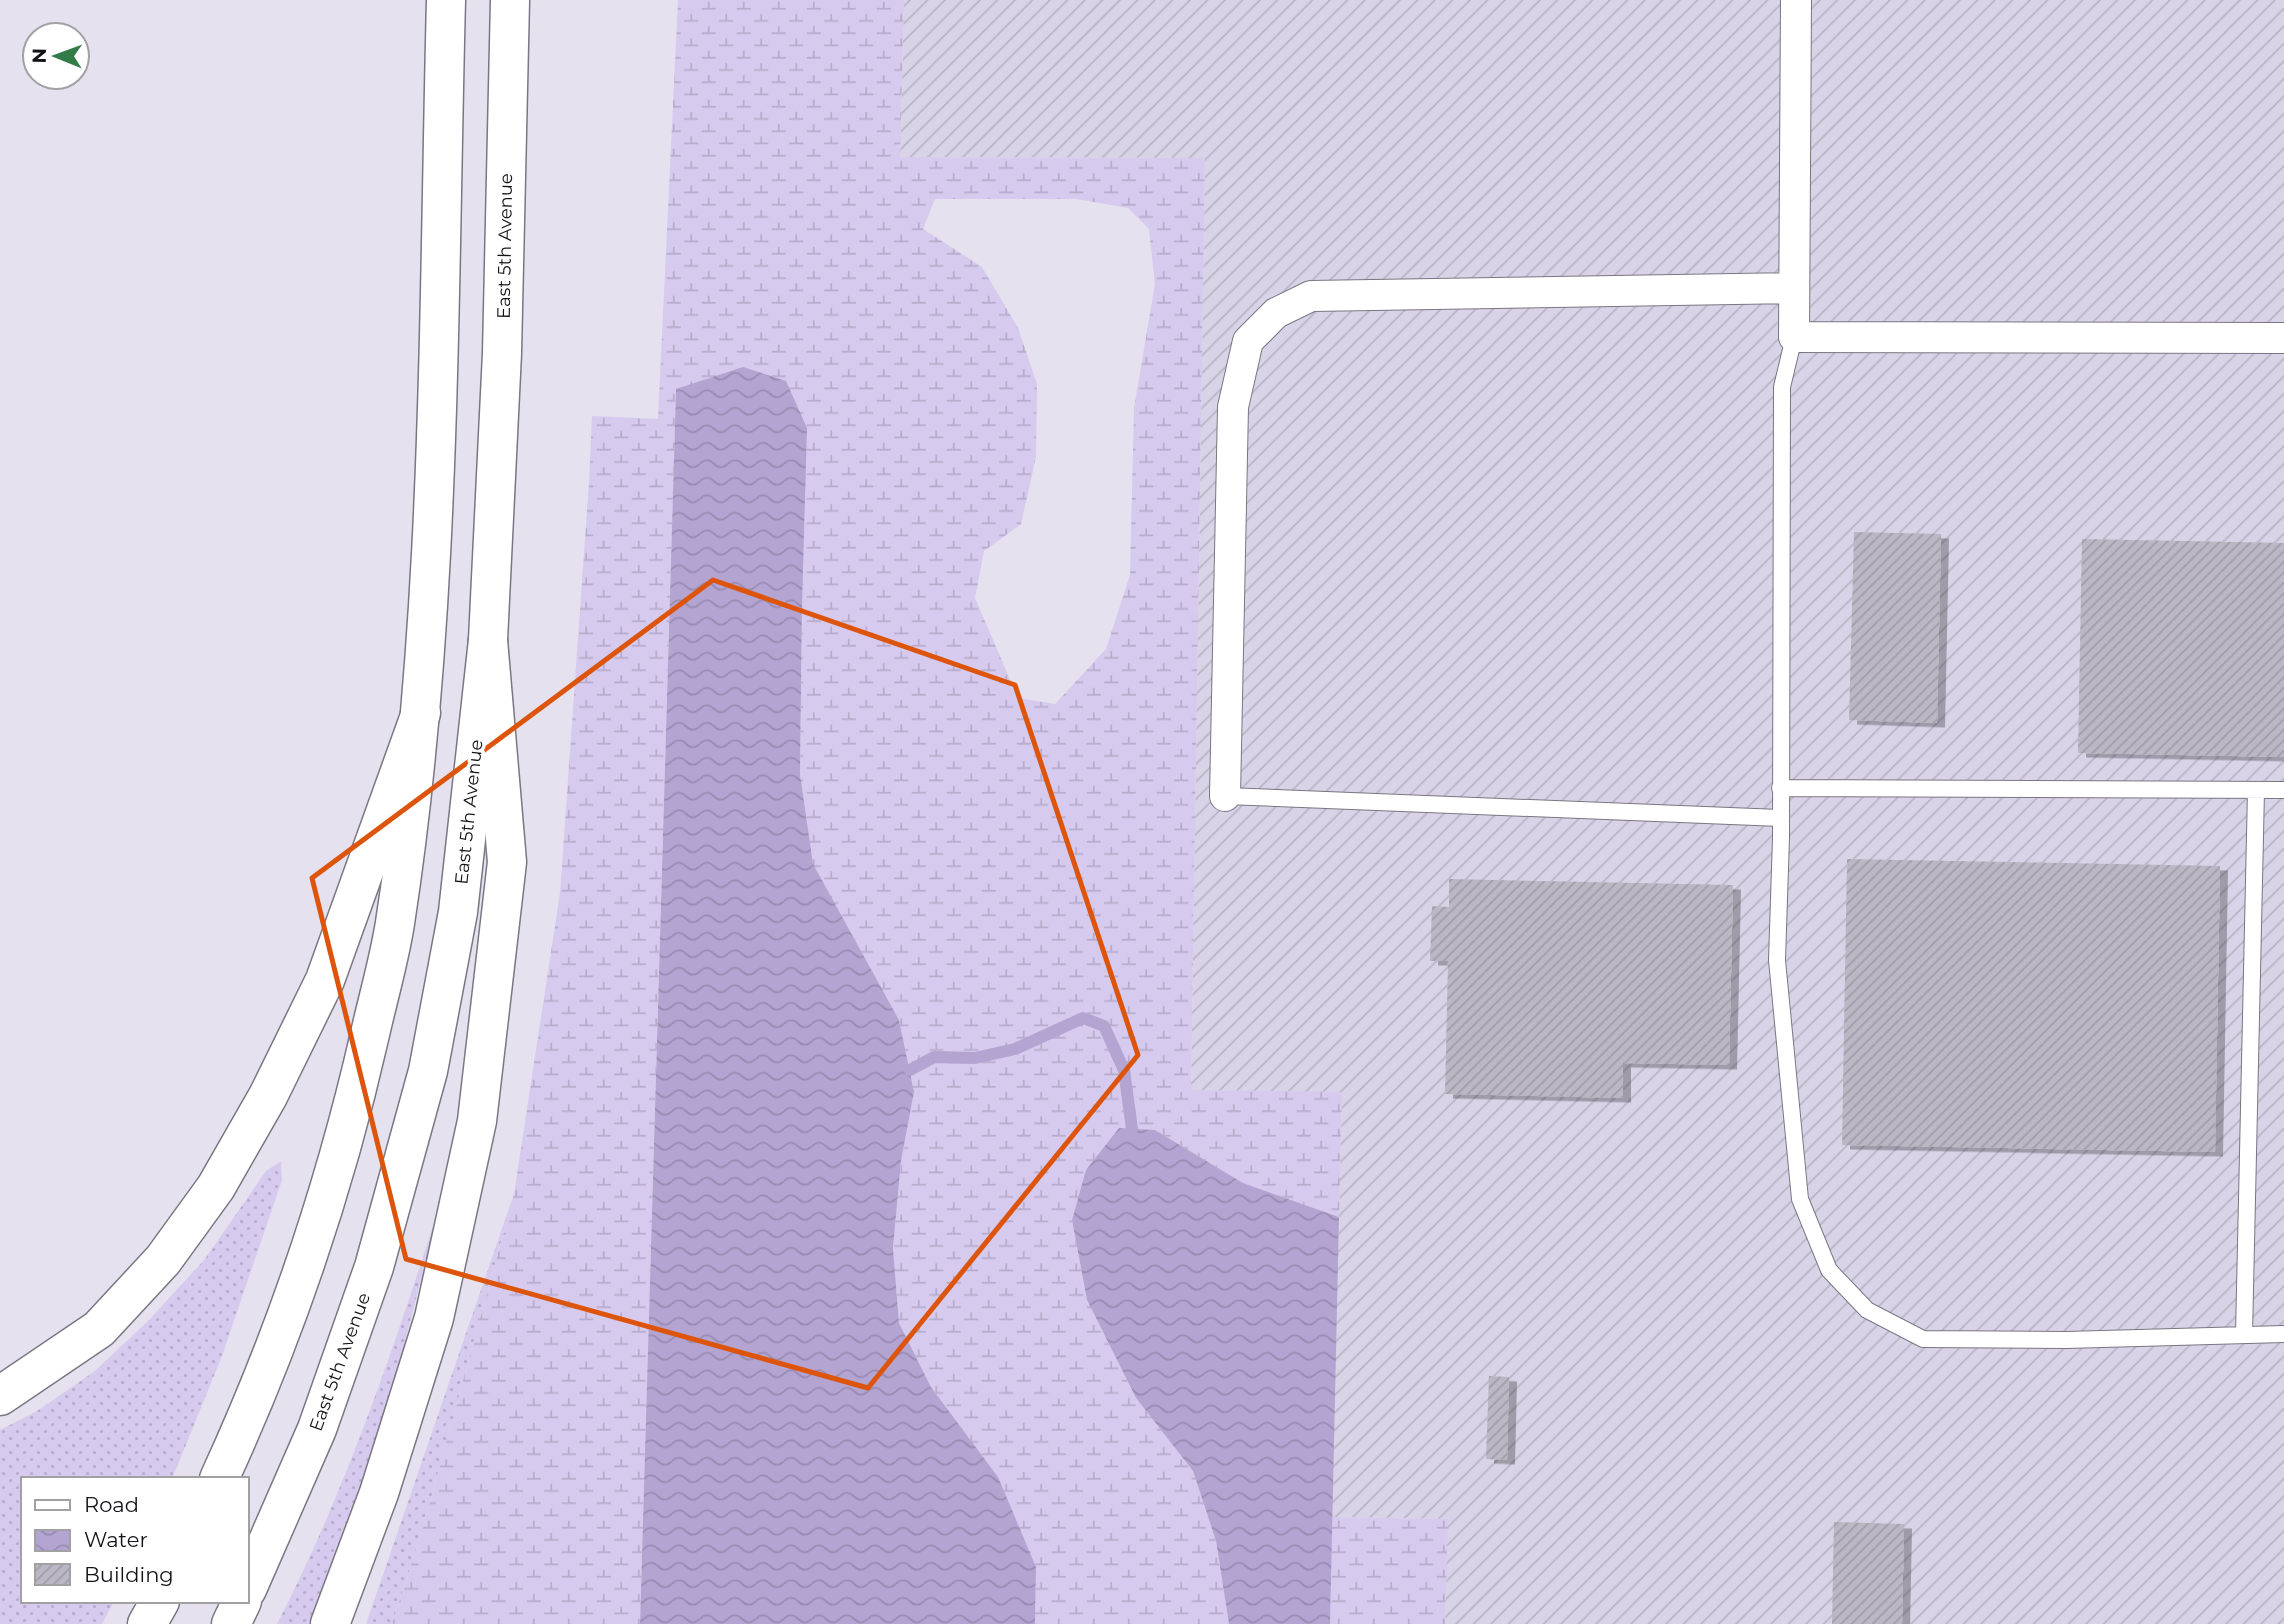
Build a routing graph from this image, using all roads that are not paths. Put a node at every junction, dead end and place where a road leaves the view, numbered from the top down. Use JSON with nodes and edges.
{"nodes":[{"id":1,"x":446,"y":0,"type":"edge"},
{"id":2,"x":510,"y":0,"type":"edge"},
{"id":3,"x":1797,"y":0,"type":"edge"},
{"id":4,"x":1794,"y":288,"type":"junction"},
{"id":5,"x":1794,"y":337,"type":"junction"},
{"id":6,"x":2284,"y":338,"type":"edge"},
{"id":7,"x":488,"y":640,"type":"junction"},
{"id":8,"x":421,"y":713,"type":"junction"},
{"id":9,"x":1780,"y":788,"type":"junction"},
{"id":10,"x":2256,"y":790,"type":"junction"},
{"id":11,"x":2284,"y":790,"type":"edge"},
{"id":12,"x":1225,"y":796,"type":"joint"},
{"id":13,"x":1781,"y":818,"type":"junction"},
{"id":14,"x":2284,"y":1334,"type":"edge"},
{"id":15,"x":2244,"y":1335,"type":"junction"},
{"id":16,"x":0,"y":1396,"type":"edge"},
{"id":17,"x":220,"y":1477,"type":"edge"},
{"id":18,"x":248,"y":1587,"type":"edge"},
{"id":19,"x":159,"y":1603,"type":"edge"},
{"id":20,"x":241,"y":1603,"type":"edge"},
{"id":21,"x":147,"y":1624,"type":"edge"},
{"id":22,"x":231,"y":1624,"type":"edge"},
{"id":23,"x":330,"y":1624,"type":"edge"}],
"edges":[{"from":1,"to":8,"type":"main road"},
{"from":2,"to":7,"type":"main road","name":"East 5th Avenue"},
{"from":3,"to":4,"type":"street"},
{"from":4,"to":5,"type":"street"},
{"from":4,"to":12,"type":"street"},
{"from":5,"to":6,"type":"street"},
{"from":5,"to":9,"type":"lane"},
{"from":7,"to":18,"type":"main road","name":"East 5th Avenue"},
{"from":7,"to":23,"type":"main road"},
{"from":8,"to":16,"type":"main road"},
{"from":8,"to":17,"type":"main road"},
{"from":9,"to":10,"type":"lane"},
{"from":9,"to":13,"type":"lane"},
{"from":10,"to":11,"type":"lane"},
{"from":10,"to":15,"type":"lane"},
{"from":12,"to":13,"type":"lane"},
{"from":13,"to":15,"type":"lane"},
{"from":14,"to":15,"type":"lane"},
{"from":19,"to":21,"type":"main road"},
{"from":20,"to":22,"type":"main road"}]}
